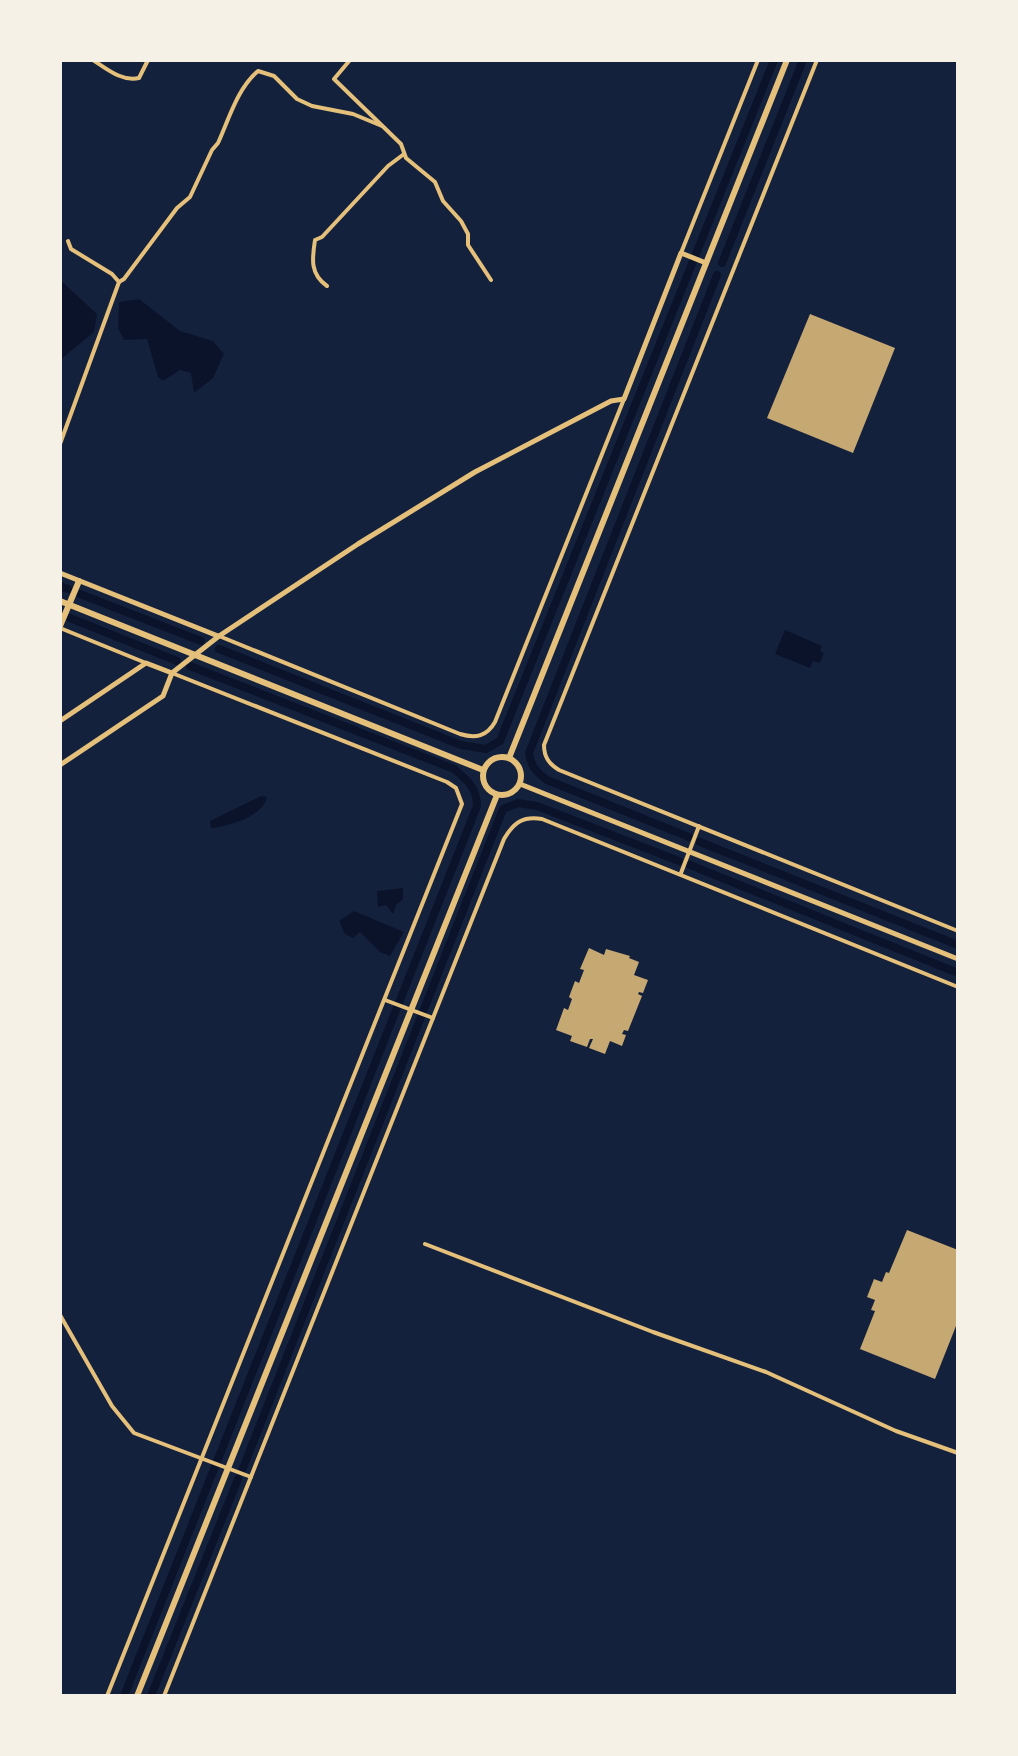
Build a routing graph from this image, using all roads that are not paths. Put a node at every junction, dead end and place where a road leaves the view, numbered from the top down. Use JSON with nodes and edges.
{"nodes":[{"id":1,"x":93,"y":60,"type":"edge"},
{"id":2,"x":148,"y":60,"type":"edge"},
{"id":3,"x":350,"y":60,"type":"edge"},
{"id":4,"x":758,"y":60,"type":"edge"},
{"id":5,"x":787,"y":60,"type":"edge"},
{"id":6,"x":817,"y":60,"type":"edge"},
{"id":7,"x":382,"y":126,"type":"junction"},
{"id":8,"x":404,"y":154,"type":"junction"},
{"id":9,"x":68,"y":241,"type":"dead end"},
{"id":10,"x":681,"y":253,"type":"junction"},
{"id":11,"x":699,"y":260,"type":"junction"},
{"id":12,"x":491,"y":280,"type":"dead end"},
{"id":13,"x":119,"y":282,"type":"junction"},
{"id":14,"x":327,"y":286,"type":"dead end"},
{"id":15,"x":624,"y":399,"type":"junction"},
{"id":16,"x":60,"y":444,"type":"edge"},
{"id":17,"x":60,"y":573,"type":"edge"},
{"id":18,"x":79,"y":581,"type":"junction"},
{"id":19,"x":60,"y":601,"type":"edge"},
{"id":20,"x":69,"y":604,"type":"junction"},
{"id":21,"x":60,"y":627,"type":"edge"},
{"id":22,"x":219,"y":636,"type":"junction"},
{"id":23,"x":195,"y":654,"type":"junction"},
{"id":24,"x":146,"y":663,"type":"junction"},
{"id":25,"x":172,"y":673,"type":"junction"},
{"id":26,"x":60,"y":721,"type":"edge"},
{"id":27,"x":509,"y":758,"type":"junction"},
{"id":28,"x":60,"y":765,"type":"edge"},
{"id":29,"x":483,"y":770,"type":"junction"},
{"id":30,"x":520,"y":784,"type":"junction"},
{"id":31,"x":497,"y":795,"type":"junction"},
{"id":32,"x":699,"y":826,"type":"junction"},
{"id":33,"x":689,"y":852,"type":"junction"},
{"id":34,"x":680,"y":874,"type":"junction"},
{"id":35,"x":958,"y":931,"type":"edge"},
{"id":36,"x":958,"y":959,"type":"edge"},
{"id":37,"x":958,"y":987,"type":"edge"},
{"id":38,"x":388,"y":1001,"type":"junction"},
{"id":39,"x":411,"y":1010,"type":"junction"},
{"id":40,"x":431,"y":1018,"type":"junction"},
{"id":41,"x":425,"y":1244,"type":"dead end"},
{"id":42,"x":60,"y":1315,"type":"edge"},
{"id":43,"x":958,"y":1453,"type":"edge"},
{"id":44,"x":204,"y":1459,"type":"junction"},
{"id":45,"x":225,"y":1467,"type":"junction"},
{"id":46,"x":251,"y":1477,"type":"junction"},
{"id":47,"x":107,"y":1696,"type":"edge"},
{"id":48,"x":137,"y":1696,"type":"edge"},
{"id":49,"x":164,"y":1696,"type":"edge"}],
"edges":[{"from":1,"to":2,"type":"street"},
{"from":3,"to":7,"type":"street"},
{"from":4,"to":10,"type":"street"},
{"from":5,"to":11,"type":"main road"},
{"from":6,"to":32,"type":"street"},
{"from":7,"to":8,"type":"street"},
{"from":7,"to":13,"type":"street"},
{"from":8,"to":12,"type":"street"},
{"from":8,"to":14,"type":"street"},
{"from":9,"to":13,"type":"street"},
{"from":10,"to":11,"type":"street"},
{"from":10,"to":15,"type":"street"},
{"from":11,"to":27,"type":"main road"},
{"from":13,"to":16,"type":"street"},
{"from":15,"to":22,"type":"street"},
{"from":15,"to":22,"type":"street"},
{"from":17,"to":18,"type":"street"},
{"from":18,"to":20,"type":"main road"},
{"from":18,"to":22,"type":"street"},
{"from":19,"to":20,"type":"main road"},
{"from":20,"to":21,"type":"main road"},
{"from":20,"to":23,"type":"main road"},
{"from":21,"to":24,"type":"street"},
{"from":22,"to":23,"type":"street"},
{"from":23,"to":25,"type":"street"},
{"from":23,"to":29,"type":"main road"},
{"from":24,"to":25,"type":"street"},
{"from":24,"to":26,"type":"street"},
{"from":25,"to":28,"type":"street"},
{"from":25,"to":38,"type":"street"},
{"from":27,"to":29,"type":"main road"},
{"from":27,"to":30,"type":"main road"},
{"from":29,"to":31,"type":"main road"},
{"from":30,"to":31,"type":"main road"},
{"from":30,"to":33,"type":"street"},
{"from":31,"to":39,"type":"main road"},
{"from":32,"to":33,"type":"street"},
{"from":32,"to":35,"type":"street"},
{"from":33,"to":34,"type":"street"},
{"from":33,"to":36,"type":"street"},
{"from":34,"to":37,"type":"street"},
{"from":34,"to":40,"type":"street"},
{"from":38,"to":39,"type":"street"},
{"from":38,"to":44,"type":"street"},
{"from":39,"to":40,"type":"street"},
{"from":39,"to":45,"type":"main road"},
{"from":40,"to":46,"type":"street"},
{"from":41,"to":43,"type":"street"},
{"from":42,"to":44,"type":"street"},
{"from":44,"to":45,"type":"street"},
{"from":44,"to":47,"type":"street"},
{"from":45,"to":46,"type":"street"},
{"from":45,"to":48,"type":"main road"},
{"from":46,"to":49,"type":"street"}]}
